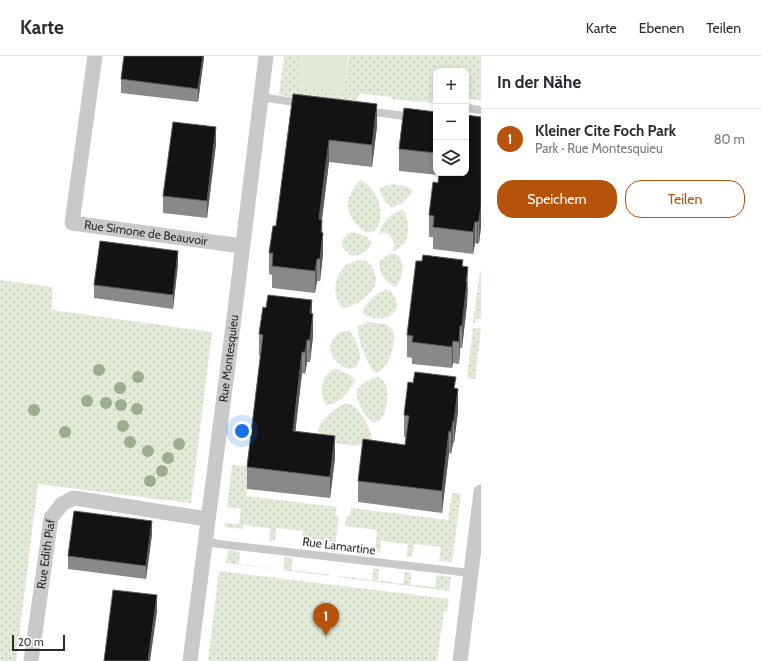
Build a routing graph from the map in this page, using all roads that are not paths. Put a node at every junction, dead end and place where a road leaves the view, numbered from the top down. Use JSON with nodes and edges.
{"nodes":[{"id":1,"x":95,"y":56,"type":"edge"},
{"id":2,"x":266,"y":56,"type":"edge"},
{"id":3,"x":260,"y":97,"type":"junction"},
{"id":4,"x":307,"y":103,"type":"edge"},
{"id":5,"x":469,"y":108,"type":"edge"},
{"id":6,"x":361,"y":110,"type":"edge"},
{"id":7,"x":481,"y":110,"type":"edge"},
{"id":8,"x":433,"y":120,"type":"edge"},
{"id":9,"x":242,"y":246,"type":"junction"},
{"id":10,"x":481,"y":492,"type":"edge"},
{"id":11,"x":481,"y":495,"type":"edge"},
{"id":12,"x":208,"y":519,"type":"junction"},
{"id":13,"x":205,"y":541,"type":"junction"},
{"id":14,"x":471,"y":572,"type":"junction"},
{"id":15,"x":30,"y":661,"type":"edge"},
{"id":16,"x":190,"y":661,"type":"edge"},
{"id":17,"x":460,"y":661,"type":"edge"}],
"edges":[{"from":1,"to":9,"type":"street","name":"Rue Simone de Beauvoir"},
{"from":2,"to":3,"type":"street","name":"Rue Montesquieu"},
{"from":3,"to":4,"type":"lane"},
{"from":3,"to":9,"type":"street","name":"Rue Montesquieu"},
{"from":5,"to":7,"type":"lane"},
{"from":6,"to":8,"type":"lane"},
{"from":9,"to":12,"type":"street","name":"Rue Montesquieu"},
{"from":10,"to":11,"type":"street"},
{"from":11,"to":14,"type":"street"},
{"from":12,"to":13,"type":"street","name":"Rue Montesquieu"},
{"from":12,"to":15,"type":"street","name":"Rue Edith Piaf"},
{"from":13,"to":14,"type":"lane","name":"Rue Lamartine"},
{"from":13,"to":16,"type":"street","name":"Rue Montesquieu"},
{"from":14,"to":17,"type":"street"}]}
